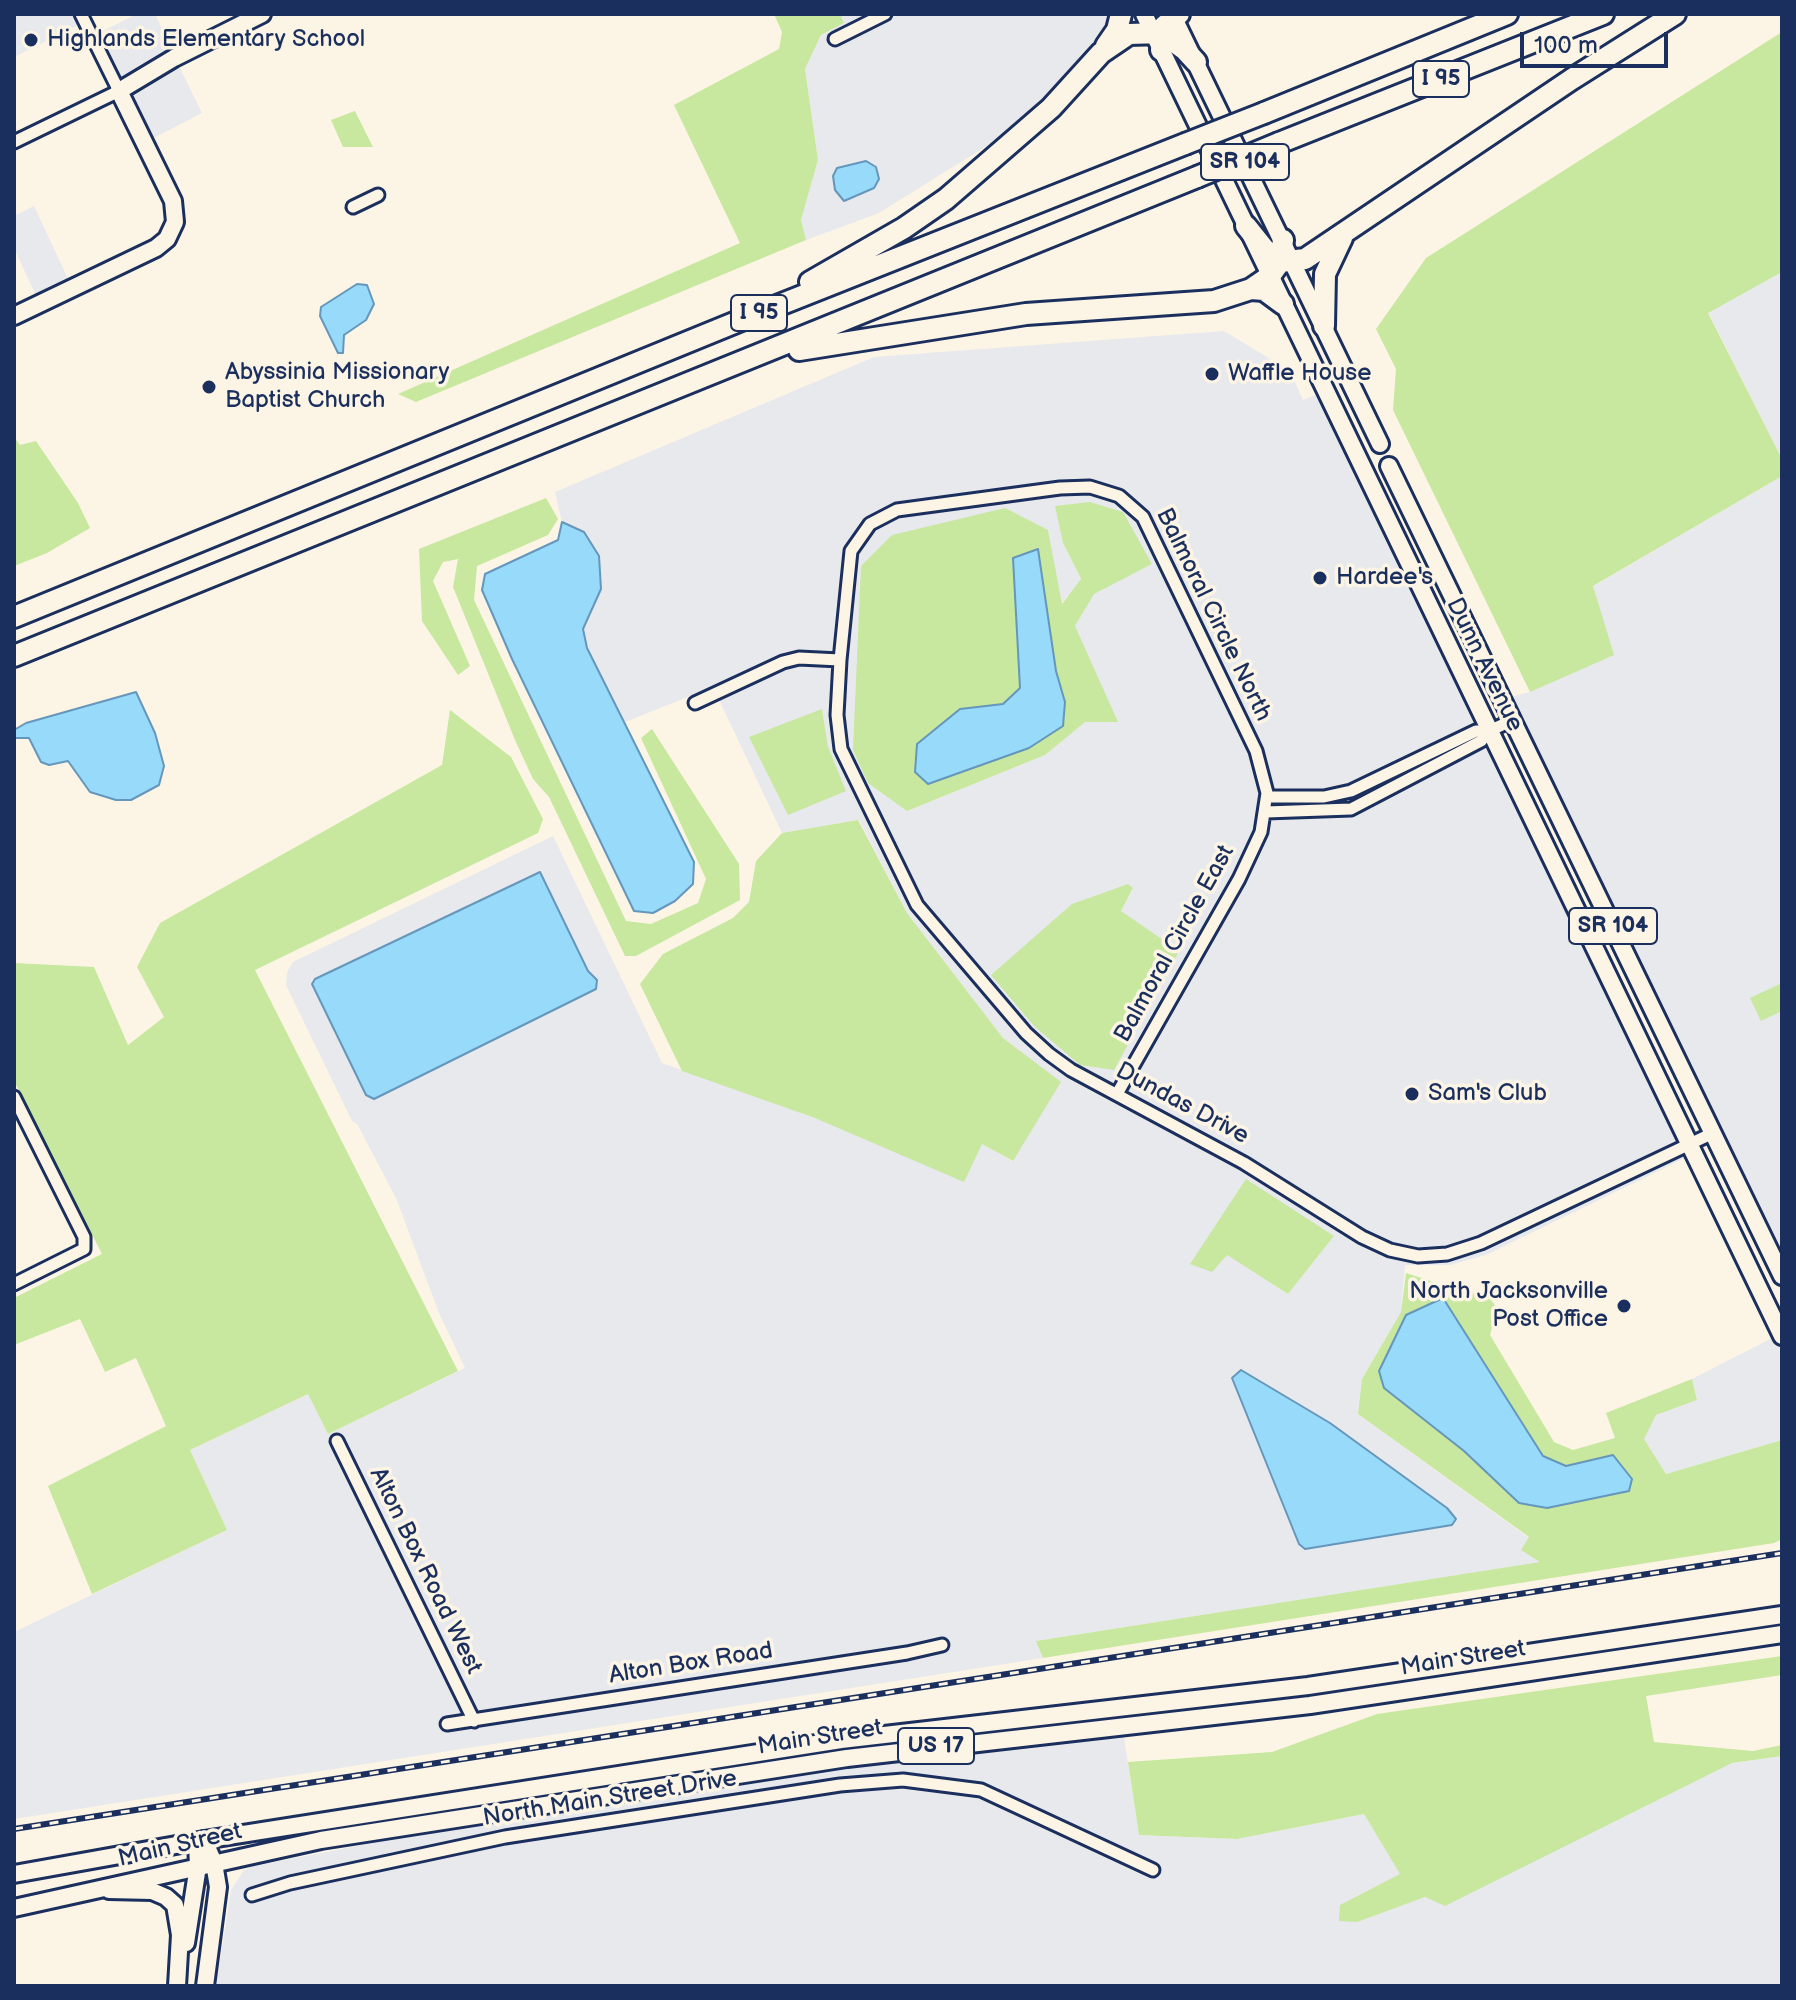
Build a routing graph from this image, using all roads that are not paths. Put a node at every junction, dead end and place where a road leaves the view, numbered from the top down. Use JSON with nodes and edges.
{"nodes":[{"id":1,"x":81,"y":14,"type":"edge"},
{"id":2,"x":885,"y":14,"type":"edge"},
{"id":3,"x":1121,"y":14,"type":"edge"},
{"id":4,"x":1507,"y":14,"type":"edge"},
{"id":5,"x":1603,"y":14,"type":"edge"},
{"id":6,"x":1675,"y":14,"type":"edge"},
{"id":7,"x":252,"y":16,"type":"edge"},
{"id":8,"x":1163,"y":25,"type":"edge"},
{"id":9,"x":835,"y":39,"type":"dead end"},
{"id":10,"x":1101,"y":53,"type":"junction"},
{"id":11,"x":1196,"y":62,"type":"joint"},
{"id":12,"x":119,"y":91,"type":"junction"},
{"id":13,"x":14,"y":142,"type":"edge"},
{"id":14,"x":378,"y":195,"type":"dead end"},
{"id":15,"x":353,"y":207,"type":"dead end"},
{"id":16,"x":1246,"y":226,"type":"joint"},
{"id":17,"x":1347,"y":231,"type":"junction"},
{"id":18,"x":1283,"y":240,"type":"joint"},
{"id":19,"x":1281,"y":266,"type":"junction"},
{"id":20,"x":1251,"y":289,"type":"junction"},
{"id":21,"x":1283,"y":304,"type":"junction"},
{"id":22,"x":14,"y":316,"type":"edge"},
{"id":23,"x":739,"y":321,"type":"junction"},
{"id":24,"x":1324,"y":326,"type":"junction"},
{"id":25,"x":748,"y":360,"type":"junction"},
{"id":26,"x":1389,"y":466,"type":"junction"},
{"id":27,"x":1367,"y":477,"type":"junction"},
{"id":28,"x":1133,"y":506,"type":"joint"},
{"id":29,"x":14,"y":617,"type":"edge"},
{"id":30,"x":14,"y":656,"type":"edge"},
{"id":31,"x":840,"y":660,"type":"junction"},
{"id":32,"x":695,"y":703,"type":"dead end"},
{"id":33,"x":1513,"y":720,"type":"junction"},
{"id":34,"x":1489,"y":731,"type":"junction"},
{"id":35,"x":1267,"y":797,"type":"junction"},
{"id":36,"x":1266,"y":812,"type":"junction"},
{"id":37,"x":1117,"y":1094,"type":"junction"},
{"id":38,"x":14,"y":1097,"type":"edge"},
{"id":39,"x":1713,"y":1133,"type":"junction"},
{"id":40,"x":1689,"y":1144,"type":"junction"},
{"id":41,"x":1782,"y":1276,"type":"edge"},
{"id":42,"x":14,"y":1284,"type":"edge"},
{"id":43,"x":1782,"y":1336,"type":"edge"},
{"id":44,"x":337,"y":1441,"type":"dead end"},
{"id":45,"x":1782,"y":1615,"type":"edge"},
{"id":46,"x":1782,"y":1634,"type":"edge"},
{"id":47,"x":942,"y":1645,"type":"dead end"},
{"id":48,"x":1308,"y":1686,"type":"junction"},
{"id":49,"x":1310,"y":1705,"type":"junction"},
{"id":50,"x":474,"y":1721,"type":"junction"},
{"id":51,"x":447,"y":1724,"type":"dead end"},
{"id":52,"x":201,"y":1841,"type":"junction"},
{"id":53,"x":206,"y":1864,"type":"junction"},
{"id":54,"x":1153,"y":1870,"type":"dead end"},
{"id":55,"x":14,"y":1874,"type":"edge"},
{"id":56,"x":96,"y":1890,"type":"junction"},
{"id":57,"x":252,"y":1895,"type":"dead end"},
{"id":58,"x":14,"y":1908,"type":"edge"},
{"id":59,"x":178,"y":1986,"type":"edge"},
{"id":60,"x":205,"y":1986,"type":"edge"}],
"edges":[{"from":1,"to":12,"type":"street"},
{"from":2,"to":9,"type":"street"},
{"from":3,"to":10,"type":"highway"},
{"from":4,"to":23,"type":"highway","number":"I 95","bridge":true},
{"from":5,"to":25,"type":"highway","number":"I 95","bridge":true},
{"from":6,"to":17,"type":"highway"},
{"from":7,"to":12,"type":"main road"},
{"from":8,"to":10,"type":"highway"},
{"from":8,"to":11,"type":"highway"},
{"from":8,"to":16,"type":"main road","number":"SR 104"},
{"from":10,"to":23,"type":"highway"},
{"from":11,"to":18,"type":"main road","number":"SR 104"},
{"from":12,"to":13,"type":"street"},
{"from":12,"to":22,"type":"main road"},
{"from":14,"to":15,"type":"street"},
{"from":16,"to":19,"type":"highway"},
{"from":17,"to":19,"type":"highway"},
{"from":17,"to":24,"type":"highway"},
{"from":18,"to":19,"type":"highway"},
{"from":19,"to":20,"type":"highway"},
{"from":19,"to":21,"type":"main road","name":"Dunn Avenue","number":"SR 104"},
{"from":19,"to":24,"type":"main road","name":"Dunn Avenue","number":"SR 104"},
{"from":20,"to":21,"type":"highway"},
{"from":20,"to":25,"type":"highway"},
{"from":21,"to":27,"type":"main road","name":"Dunn Avenue","number":"SR 104"},
{"from":23,"to":29,"type":"highway","number":"I 95"},
{"from":24,"to":26,"type":"main road","name":"Dunn Avenue","number":"SR 104"},
{"from":25,"to":30,"type":"highway","number":"I 95"},
{"from":26,"to":27,"type":"street"},
{"from":26,"to":33,"type":"main road","name":"Dunn Avenue","number":"SR 104"},
{"from":27,"to":34,"type":"main road","name":"Dunn Avenue","number":"SR 104"},
{"from":28,"to":31,"type":"street","name":"Dundas Drive"},
{"from":28,"to":35,"type":"street","name":"Balmoral Circle North"},
{"from":31,"to":32,"type":"street"},
{"from":31,"to":37,"type":"street","name":"Dundas Drive"},
{"from":33,"to":34,"type":"street"},
{"from":33,"to":39,"type":"main road","name":"Dunn Avenue","number":"SR 104"},
{"from":34,"to":35,"type":"street"},
{"from":34,"to":36,"type":"street"},
{"from":34,"to":40,"type":"main road","name":"Dunn Avenue","number":"SR 104"},
{"from":35,"to":36,"type":"street","name":"Balmoral Circle East"},
{"from":36,"to":37,"type":"street","name":"Balmoral Circle East"},
{"from":37,"to":40,"type":"street","name":"Dundas Drive"},
{"from":38,"to":42,"type":"street"},
{"from":39,"to":40,"type":"street","name":"Dundas Drive"},
{"from":39,"to":41,"type":"main road","name":"Dunn Avenue","number":"SR 104"},
{"from":40,"to":43,"type":"main road","name":"Dunn Avenue","number":"SR 104"},
{"from":44,"to":50,"type":"street","name":"Alton Box Road West"},
{"from":45,"to":48,"type":"main road","name":"Main Street","number":"US 17"},
{"from":46,"to":49,"type":"main road","name":"Main Street","number":"US 17"},
{"from":47,"to":50,"type":"street","name":"Alton Box Road"},
{"from":48,"to":49,"type":"street"},
{"from":48,"to":52,"type":"main road","name":"Main Street","number":"US 17"},
{"from":49,"to":53,"type":"main road","name":"Main Street","number":"US 17"},
{"from":50,"to":51,"type":"street","name":"Alton Box Road"},
{"from":52,"to":53,"type":"main road"},
{"from":52,"to":55,"type":"main road","name":"Main Street","number":"US 17"},
{"from":53,"to":56,"type":"main road","name":"Main Street","number":"US 17"},
{"from":53,"to":59,"type":"main road"},
{"from":53,"to":60,"type":"main road"},
{"from":54,"to":57,"type":"street","name":"North Main Street Drive"},
{"from":56,"to":58,"type":"main road","name":"Main Street","number":"US 17"},
{"from":56,"to":59,"type":"main road"}]}
